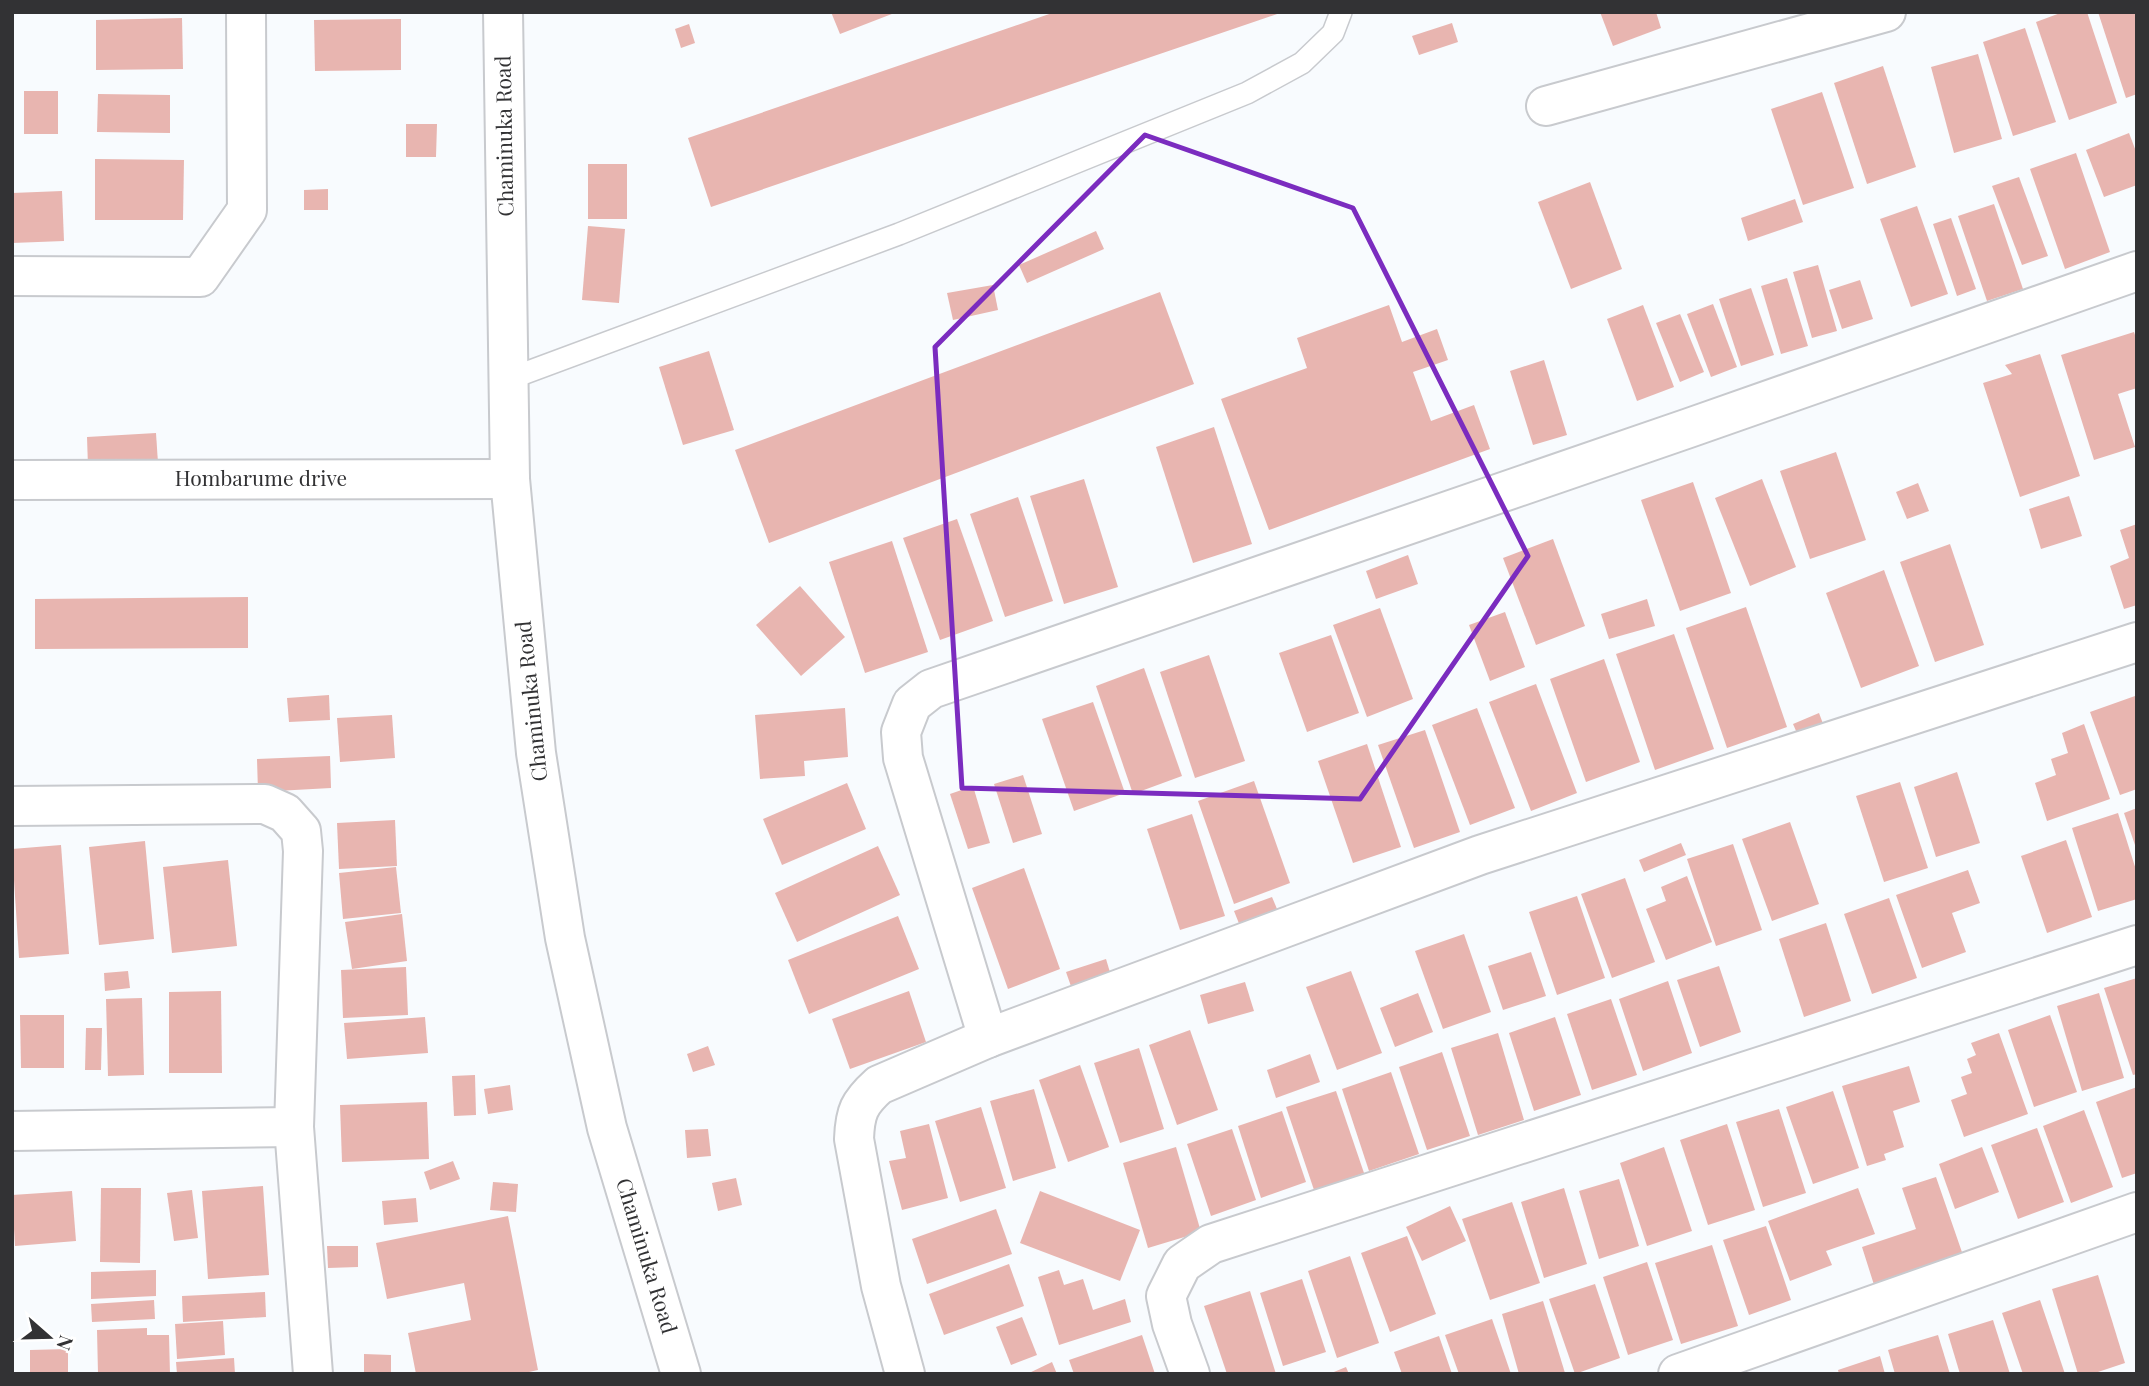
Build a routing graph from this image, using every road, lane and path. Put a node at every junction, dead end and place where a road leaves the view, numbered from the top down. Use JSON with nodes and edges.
{"nodes":[{"id":1,"x":246,"y":12,"type":"edge"},
{"id":2,"x":503,"y":12,"type":"edge"},
{"id":3,"x":1341,"y":12,"type":"edge"},
{"id":4,"x":1886,"y":12,"type":"edge"},
{"id":5,"x":1546,"y":106,"type":"dead end"},
{"id":6,"x":2137,"y":271,"type":"edge"},
{"id":7,"x":12,"y":276,"type":"edge"},
{"id":8,"x":509,"y":379,"type":"junction"},
{"id":9,"x":510,"y":479,"type":"junction"},
{"id":10,"x":12,"y":480,"type":"edge"},
{"id":11,"x":2137,"y":642,"type":"edge"},
{"id":12,"x":12,"y":806,"type":"edge"},
{"id":13,"x":2137,"y":945,"type":"edge"},
{"id":14,"x":988,"y":1038,"type":"junction"},
{"id":15,"x":294,"y":1127,"type":"junction"},
{"id":16,"x":12,"y":1132,"type":"edge"},
{"id":17,"x":2137,"y":1212,"type":"edge"},
{"id":18,"x":313,"y":1374,"type":"edge"},
{"id":19,"x":681,"y":1374,"type":"edge"},
{"id":20,"x":905,"y":1374,"type":"edge"},
{"id":21,"x":1191,"y":1374,"type":"edge"},
{"id":22,"x":1678,"y":1374,"type":"edge"}],
"edges":[{"from":1,"to":7,"type":"street"},
{"from":2,"to":8,"type":"street","name":"Chaminuka Road"},
{"from":3,"to":8,"type":"lane"},
{"from":4,"to":5,"type":"street"},
{"from":6,"to":14,"type":"street"},
{"from":8,"to":9,"type":"street","name":"Chaminuka Road"},
{"from":9,"to":10,"type":"street","name":"Hombarume drive"},
{"from":9,"to":19,"type":"street","name":"Chaminuka Road"},
{"from":11,"to":14,"type":"street"},
{"from":12,"to":15,"type":"street"},
{"from":13,"to":21,"type":"street"},
{"from":14,"to":20,"type":"street"},
{"from":15,"to":16,"type":"street"},
{"from":15,"to":18,"type":"street"},
{"from":17,"to":22,"type":"street"}]}
